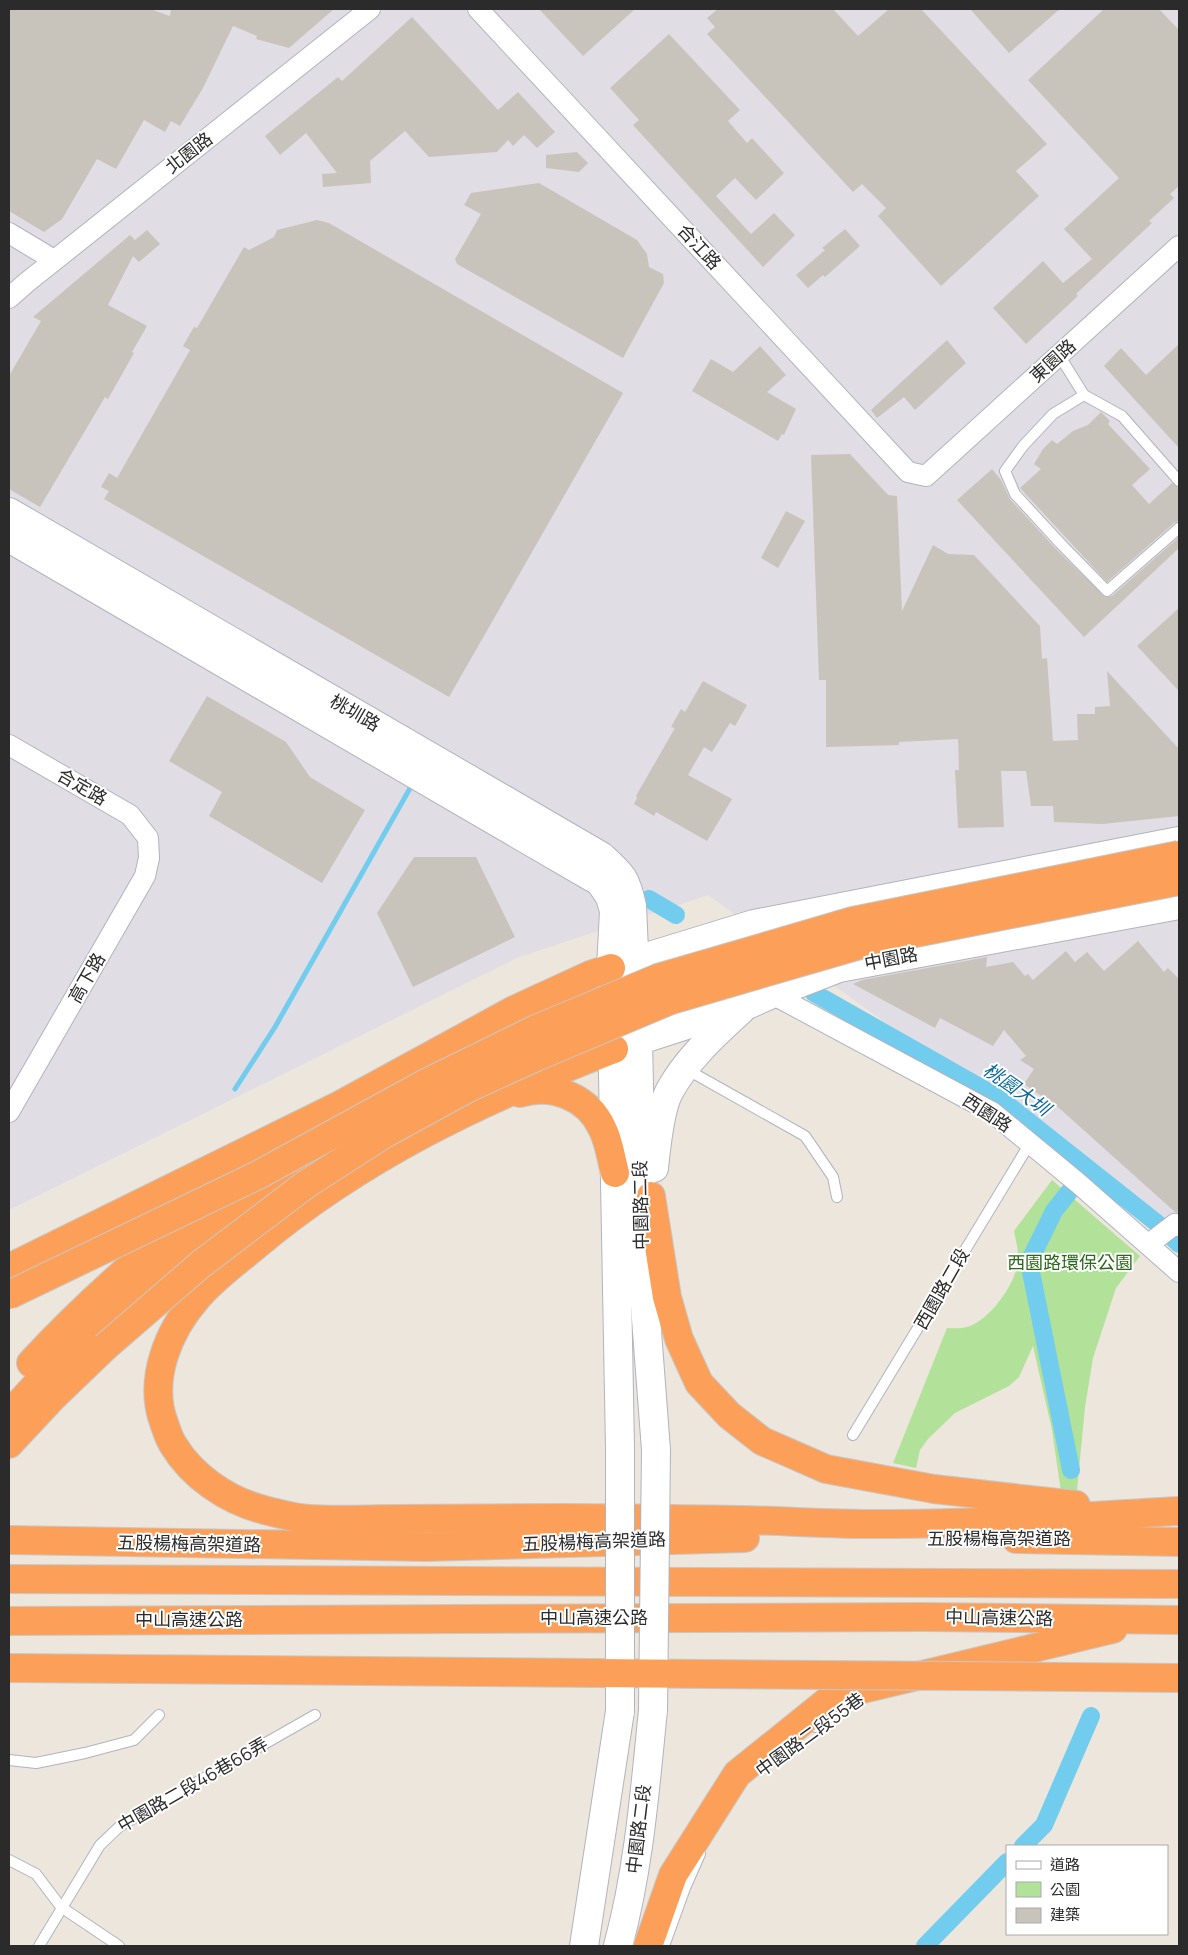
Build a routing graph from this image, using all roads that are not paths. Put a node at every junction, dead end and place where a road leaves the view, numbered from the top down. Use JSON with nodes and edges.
{"nodes":[{"id":1,"x":370,"y":9,"type":"edge"},
{"id":2,"x":478,"y":9,"type":"edge"},
{"id":3,"x":9,"y":233,"type":"edge"},
{"id":4,"x":1179,"y":246,"type":"edge"},
{"id":5,"x":54,"y":260,"type":"junction"},
{"id":6,"x":9,"y":298,"type":"edge"},
{"id":7,"x":1059,"y":355,"type":"junction"},
{"id":8,"x":1084,"y":395,"type":"junction"},
{"id":9,"x":926,"y":476,"type":"joint"},
{"id":10,"x":1179,"y":481,"type":"edge"},
{"id":11,"x":9,"y":512,"type":"edge"},
{"id":12,"x":1179,"y":528,"type":"edge"},
{"id":13,"x":9,"y":538,"type":"edge"},
{"id":14,"x":9,"y":745,"type":"edge"},
{"id":15,"x":148,"y":838,"type":"joint"},
{"id":16,"x":1179,"y":841,"type":"edge"},
{"id":17,"x":1179,"y":856,"type":"edge"},
{"id":18,"x":1179,"y":880,"type":"edge"},
{"id":19,"x":940,"y":886,"type":"junction"},
{"id":20,"x":1179,"y":905,"type":"edge"},
{"id":21,"x":622,"y":964,"type":"junction"},
{"id":22,"x":772,"y":994,"type":"junction"},
{"id":23,"x":624,"y":1003,"type":"junction"},
{"id":24,"x":745,"y":1006,"type":"junction"},
{"id":25,"x":626,"y":1044,"type":"junction"},
{"id":26,"x":685,"y":1068,"type":"junction"},
{"id":27,"x":340,"y":1105,"type":"junction"},
{"id":28,"x":478,"y":1105,"type":"junction"},
{"id":29,"x":9,"y":1112,"type":"edge"},
{"id":30,"x":1030,"y":1143,"type":"junction"},
{"id":31,"x":369,"y":1163,"type":"junction"},
{"id":32,"x":615,"y":1173,"type":"junction"},
{"id":33,"x":651,"y":1196,"type":"junction"},
{"id":34,"x":838,"y":1197,"type":"dead end"},
{"id":35,"x":1177,"y":1225,"type":"edge"},
{"id":36,"x":204,"y":1233,"type":"junction"},
{"id":37,"x":642,"y":1244,"type":"junction"},
{"id":38,"x":1149,"y":1244,"type":"junction"},
{"id":39,"x":9,"y":1268,"type":"edge"},
{"id":40,"x":1179,"y":1272,"type":"edge"},
{"id":41,"x":9,"y":1295,"type":"edge"},
{"id":42,"x":9,"y":1387,"type":"edge"},
{"id":43,"x":9,"y":1415,"type":"edge"},
{"id":44,"x":853,"y":1435,"type":"dead end"},
{"id":45,"x":9,"y":1444,"type":"edge"},
{"id":46,"x":1179,"y":1511,"type":"edge"},
{"id":47,"x":1142,"y":1513,"type":"junction"},
{"id":48,"x":9,"y":1540,"type":"edge"},
{"id":49,"x":1179,"y":1542,"type":"edge"},
{"id":50,"x":9,"y":1579,"type":"edge"},
{"id":51,"x":1179,"y":1584,"type":"edge"},
{"id":52,"x":1166,"y":1620,"type":"edge"},
{"id":53,"x":9,"y":1621,"type":"edge"},
{"id":54,"x":9,"y":1668,"type":"edge"},
{"id":55,"x":1179,"y":1679,"type":"edge"},
{"id":56,"x":973,"y":1687,"type":"dead end"},
{"id":57,"x":905,"y":1690,"type":"dead end"},
{"id":58,"x":159,"y":1715,"type":"dead end"},
{"id":59,"x":315,"y":1715,"type":"dead end"},
{"id":60,"x":810,"y":1731,"type":"dead end"},
{"id":61,"x":786,"y":1748,"type":"dead end"},
{"id":62,"x":9,"y":1760,"type":"edge"},
{"id":63,"x":767,"y":1764,"type":"dead end"},
{"id":64,"x":730,"y":1804,"type":"dead end"},
{"id":65,"x":9,"y":1860,"type":"edge"},
{"id":66,"x":61,"y":1907,"type":"junction"},
{"id":67,"x":39,"y":1946,"type":"edge"},
{"id":68,"x":119,"y":1946,"type":"edge"},
{"id":69,"x":584,"y":1946,"type":"edge"},
{"id":70,"x":618,"y":1946,"type":"edge"},
{"id":71,"x":648,"y":1946,"type":"edge"},
{"id":72,"x":664,"y":1946,"type":"edge"}],
"edges":[{"from":1,"to":5,"type":"street","name":"北園路"},
{"from":2,"to":9,"type":"street","name":"合江路"},
{"from":3,"to":5,"type":"street"},
{"from":4,"to":7,"type":"street","name":"東園路"},
{"from":5,"to":6,"type":"street","name":"北園路"},
{"from":7,"to":8,"type":"lane"},
{"from":7,"to":9,"type":"street","name":"東園路"},
{"from":8,"to":10,"type":"lane"},
{"from":8,"to":12,"type":"lane"},
{"from":11,"to":21,"type":"main road","name":"桃圳路"},
{"from":13,"to":21,"type":"main road","name":"桃圳路"},
{"from":14,"to":15,"type":"street","name":"合定路"},
{"from":15,"to":29,"type":"street","name":"高下路"},
{"from":16,"to":19,"type":"main road"},
{"from":17,"to":41,"type":"highway","bridge":true},
{"from":18,"to":45,"type":"highway","bridge":true},
{"from":19,"to":21,"type":"main road"},
{"from":19,"to":23,"type":"main road"},
{"from":20,"to":22,"type":"main road","name":"中園路"},
{"from":21,"to":23,"type":"main road","name":"中園路二段"},
{"from":21,"to":27,"type":"highway"},
{"from":22,"to":24,"type":"main road","name":"中園路"},
{"from":22,"to":30,"type":"street","name":"西園路"},
{"from":23,"to":25,"type":"main road","name":"中園路二段"},
{"from":23,"to":36,"type":"highway"},
{"from":24,"to":25,"type":"main road","name":"中園路"},
{"from":24,"to":26,"type":"main road"},
{"from":25,"to":28,"type":"highway"},
{"from":25,"to":32,"type":"main road","name":"中園路二段"},
{"from":25,"to":37,"type":"main road","name":"中園路二段"},
{"from":26,"to":33,"type":"main road"},
{"from":26,"to":34,"type":"lane"},
{"from":27,"to":39,"type":"highway"},
{"from":27,"to":42,"type":"highway"},
{"from":28,"to":31,"type":"highway"},
{"from":28,"to":32,"type":"highway"},
{"from":30,"to":38,"type":"street","name":"西園路"},
{"from":30,"to":44,"type":"lane","name":"西園路二段"},
{"from":31,"to":36,"type":"highway"},
{"from":31,"to":47,"type":"highway"},
{"from":32,"to":69,"type":"main road","name":"中園路二段","bridge":true},
{"from":33,"to":37,"type":"main road"},
{"from":33,"to":47,"type":"highway"},
{"from":35,"to":38,"type":"street"},
{"from":36,"to":43,"type":"highway"},
{"from":37,"to":70,"type":"main road","name":"中園路二段","bridge":true},
{"from":38,"to":40,"type":"street","name":"西園路"},
{"from":46,"to":47,"type":"highway"},
{"from":48,"to":49,"type":"highway","name":"五股楊梅高架道路","bridge":true},
{"from":50,"to":51,"type":"highway","name":"中山高速公路"},
{"from":52,"to":53,"type":"highway","name":"中山高速公路"},
{"from":52,"to":71,"type":"highway"},
{"from":54,"to":55,"type":"highway","bridge":true},
{"from":55,"to":56,"type":"lane"},
{"from":57,"to":60,"type":"lane","name":"中園路二段55巷"},
{"from":58,"to":62,"type":"lane"},
{"from":59,"to":66,"type":"lane","name":"中園路二段46巷66弄"},
{"from":61,"to":63,"type":"lane","name":"中園路二段55巷"},
{"from":64,"to":72,"type":"lane"},
{"from":65,"to":66,"type":"lane"},
{"from":66,"to":67,"type":"lane","name":"中園路二段46巷66弄"},
{"from":66,"to":68,"type":"lane"}]}
